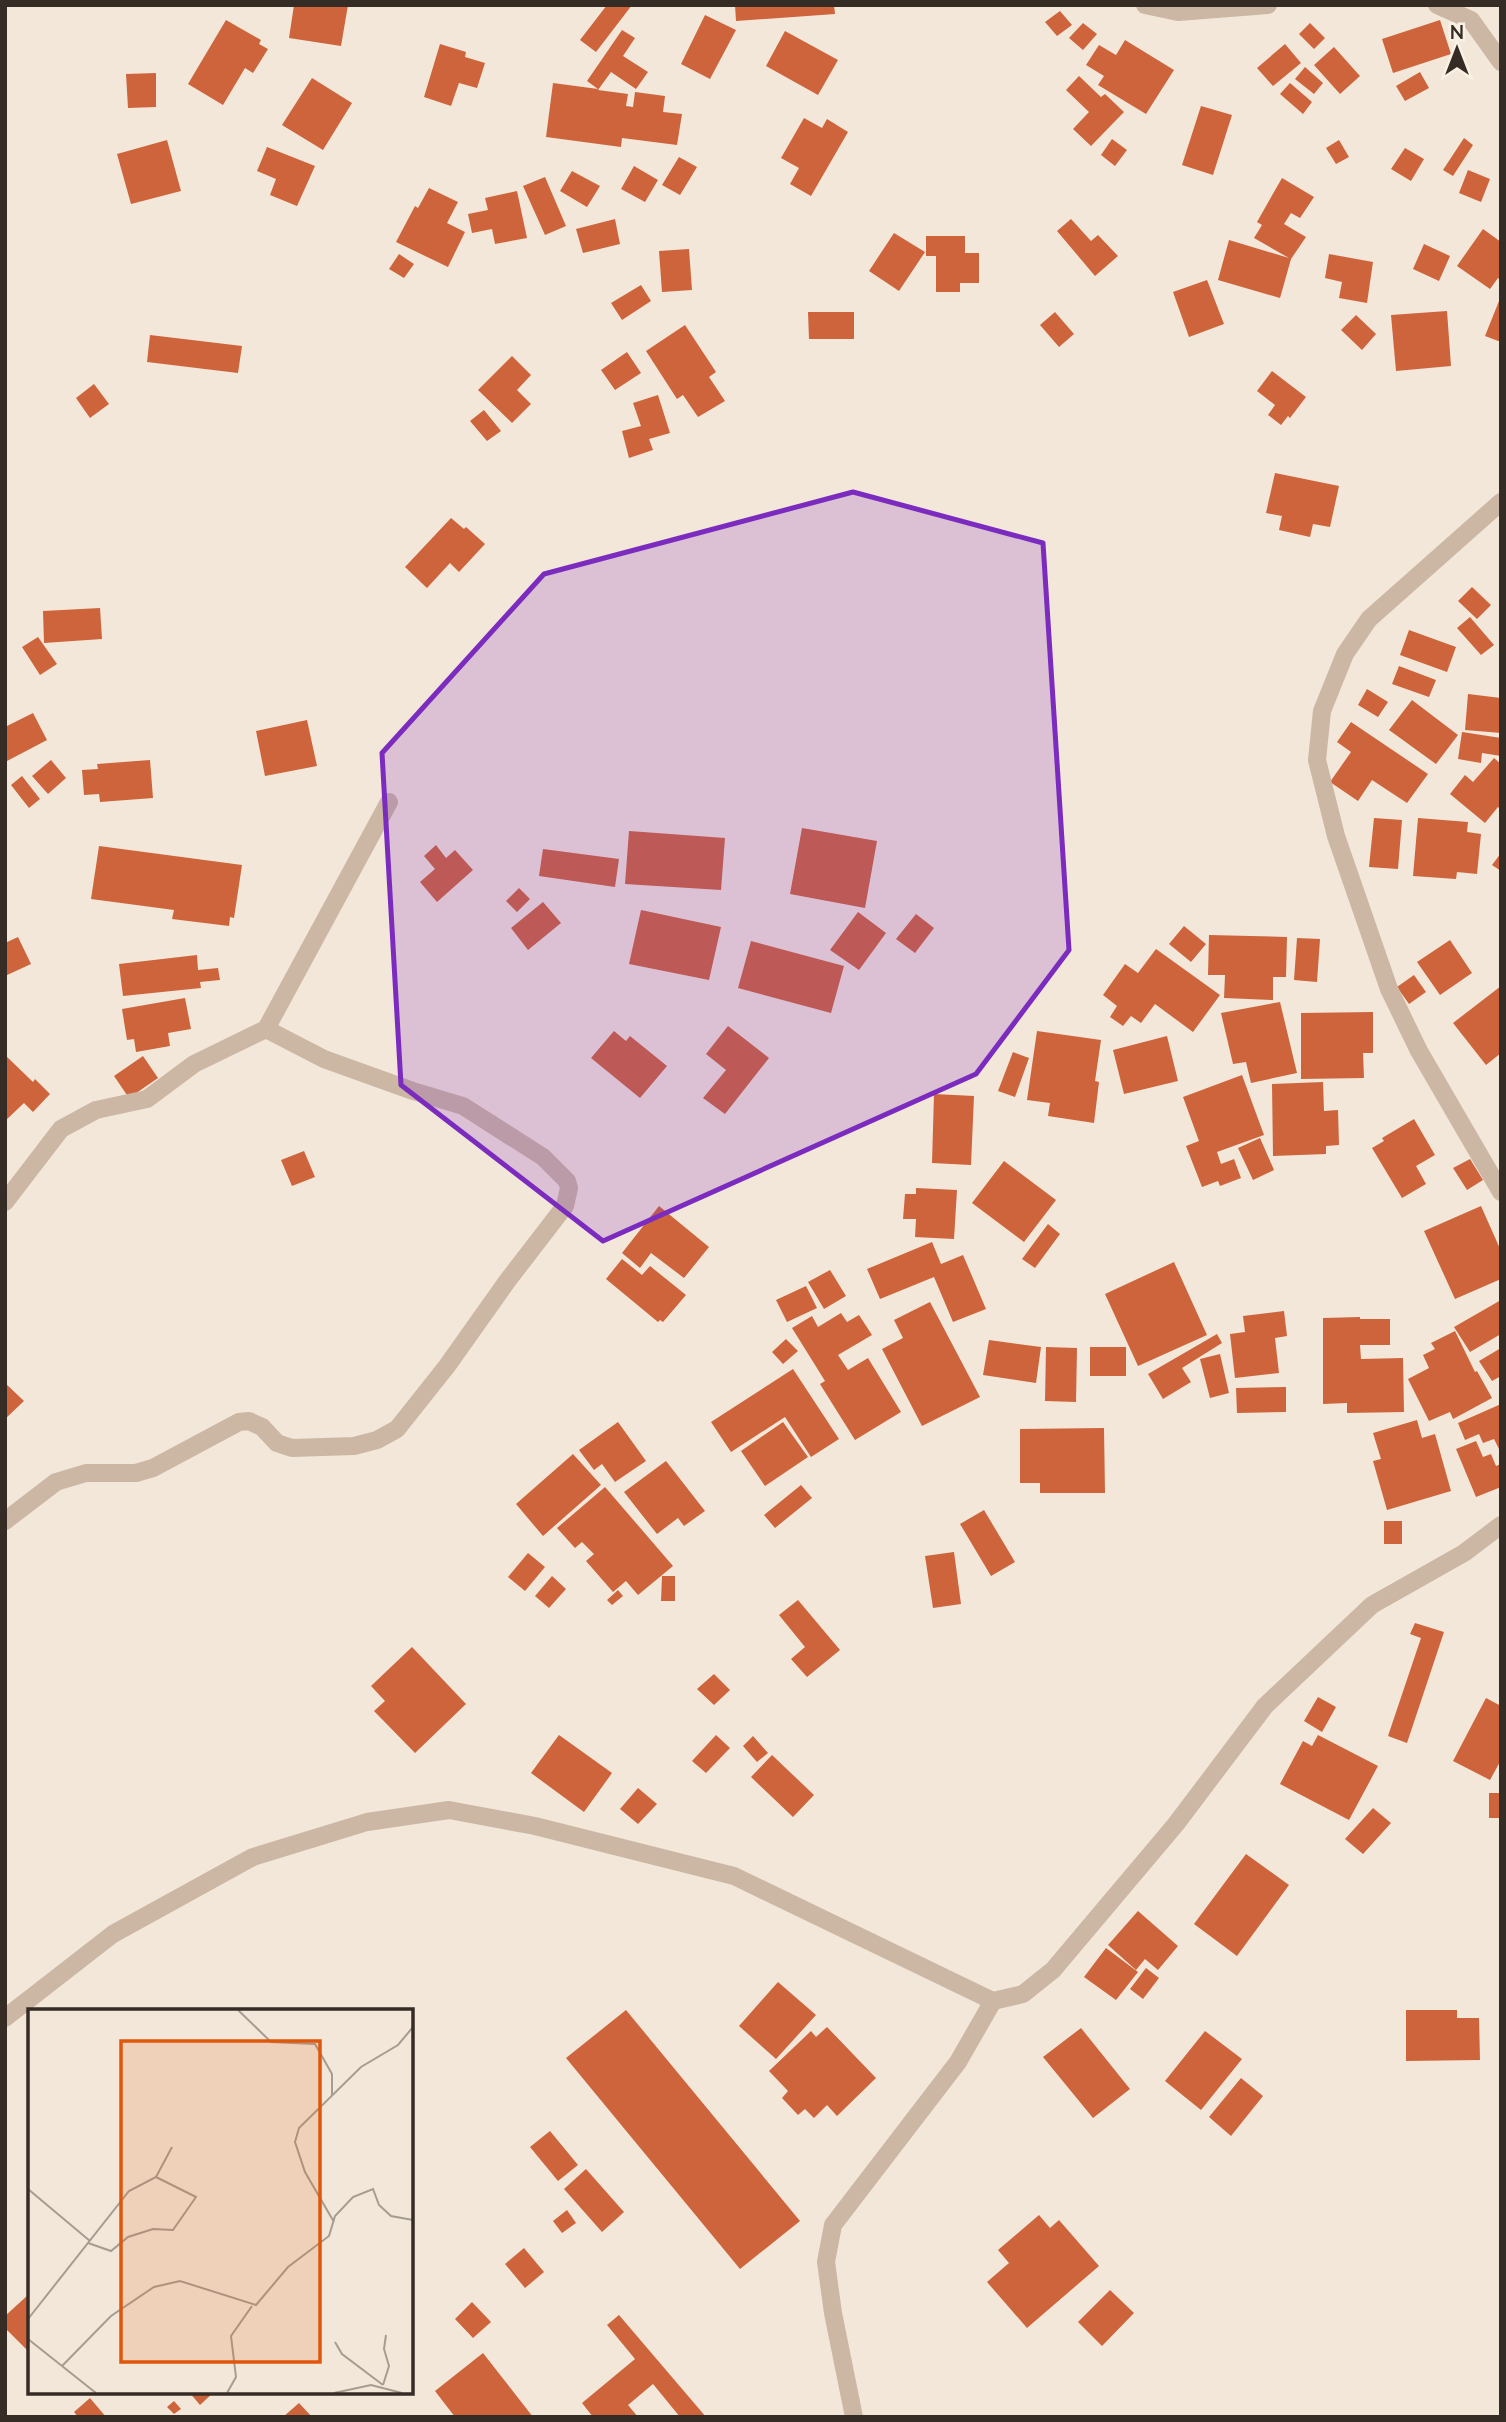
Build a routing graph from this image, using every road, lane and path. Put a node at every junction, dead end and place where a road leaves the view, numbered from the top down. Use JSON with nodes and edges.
{"nodes":[{"id":1,"x":1144,"y":5,"type":"edge"},
{"id":2,"x":1269,"y":5,"type":"edge"},
{"id":3,"x":1437,"y":5,"type":"edge"},
{"id":4,"x":1501,"y":62,"type":"edge"},
{"id":5,"x":1501,"y":502,"type":"edge"},
{"id":6,"x":389,"y":802,"type":"dead end"},
{"id":7,"x":266,"y":1029,"type":"junction"},
{"id":8,"x":1501,"y":1192,"type":"edge"},
{"id":9,"x":5,"y":1202,"type":"edge"},
{"id":10,"x":5,"y":1521,"type":"edge"},
{"id":11,"x":1501,"y":1525,"type":"edge"},
{"id":12,"x":993,"y":2001,"type":"junction"},
{"id":13,"x":5,"y":2018,"type":"edge"},
{"id":14,"x":854,"y":2417,"type":"edge"}],
"edges":[{"from":1,"to":2,"type":"street"},
{"from":3,"to":4,"type":"street"},
{"from":5,"to":8,"type":"street"},
{"from":6,"to":7,"type":"street"},
{"from":7,"to":9,"type":"street"},
{"from":7,"to":10,"type":"street"},
{"from":11,"to":12,"type":"street"},
{"from":12,"to":13,"type":"street"},
{"from":12,"to":14,"type":"street"}]}
